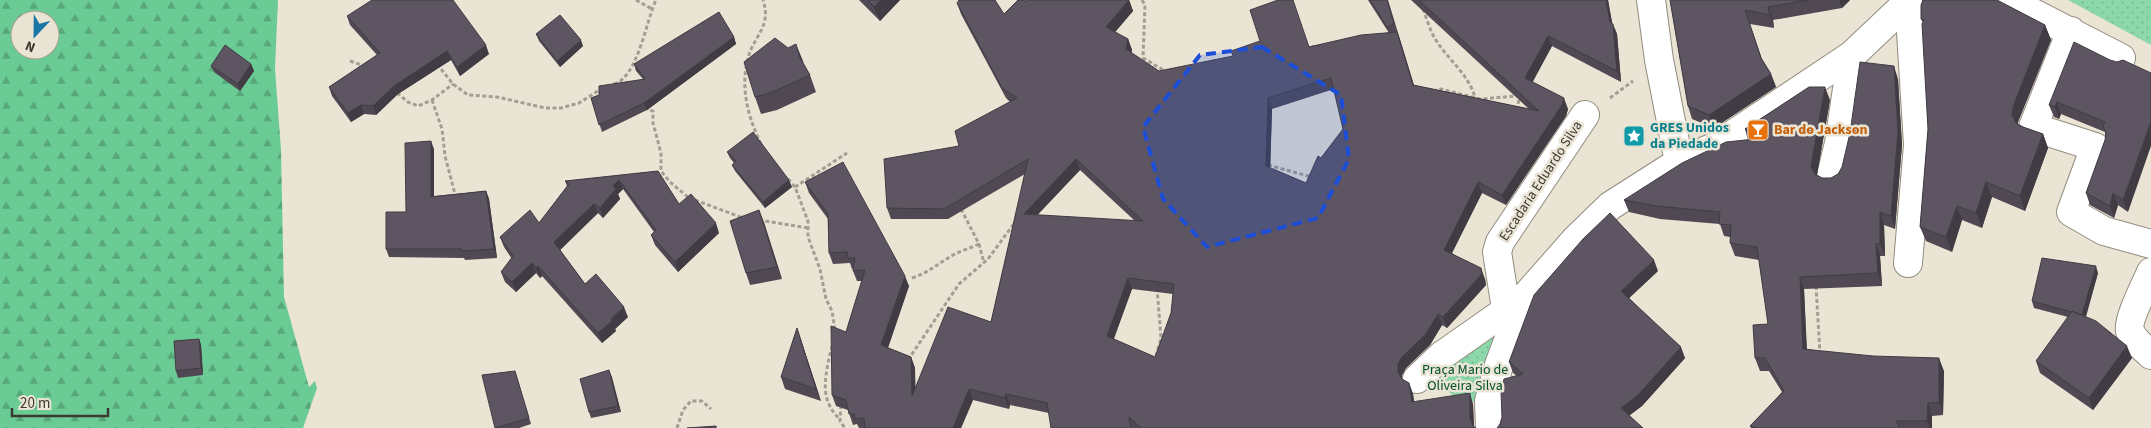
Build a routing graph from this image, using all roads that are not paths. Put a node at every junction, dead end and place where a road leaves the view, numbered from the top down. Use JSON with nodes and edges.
{"nodes":[{"id":1,"x":1651,"y":0,"type":"edge"},
{"id":2,"x":1909,"y":0,"type":"edge"},
{"id":3,"x":2008,"y":0,"type":"edge"},
{"id":4,"x":2071,"y":32,"type":"junction"},
{"id":5,"x":1852,"y":55,"type":"junction"},
{"id":6,"x":2121,"y":58,"type":"dead end"},
{"id":7,"x":1584,"y":114,"type":"road end"},
{"id":8,"x":1679,"y":162,"type":"junction"},
{"id":9,"x":1831,"y":176,"type":"edge"},
{"id":10,"x":2151,"y":244,"type":"edge"},
{"id":11,"x":1908,"y":264,"type":"dead end"},
{"id":12,"x":2151,"y":272,"type":"edge"},
{"id":13,"x":1515,"y":304,"type":"junction"},
{"id":14,"x":2151,"y":355,"type":"edge"},
{"id":15,"x":1416,"y":379,"type":"dead end"},
{"id":16,"x":1490,"y":428,"type":"edge"}],
"edges":[{"from":1,"to":8,"type":"street"},
{"from":2,"to":5,"type":"street"},
{"from":2,"to":11,"type":"street"},
{"from":3,"to":4,"type":"street"},
{"from":4,"to":6,"type":"street"},
{"from":4,"to":10,"type":"street"},
{"from":5,"to":8,"type":"street"},
{"from":5,"to":9,"type":"street"},
{"from":7,"to":13,"type":"street","name":"Escadaria Eduardo Silva"},
{"from":8,"to":13,"type":"street"},
{"from":12,"to":14,"type":"street"},
{"from":13,"to":15,"type":"street"},
{"from":13,"to":16,"type":"street"}]}
